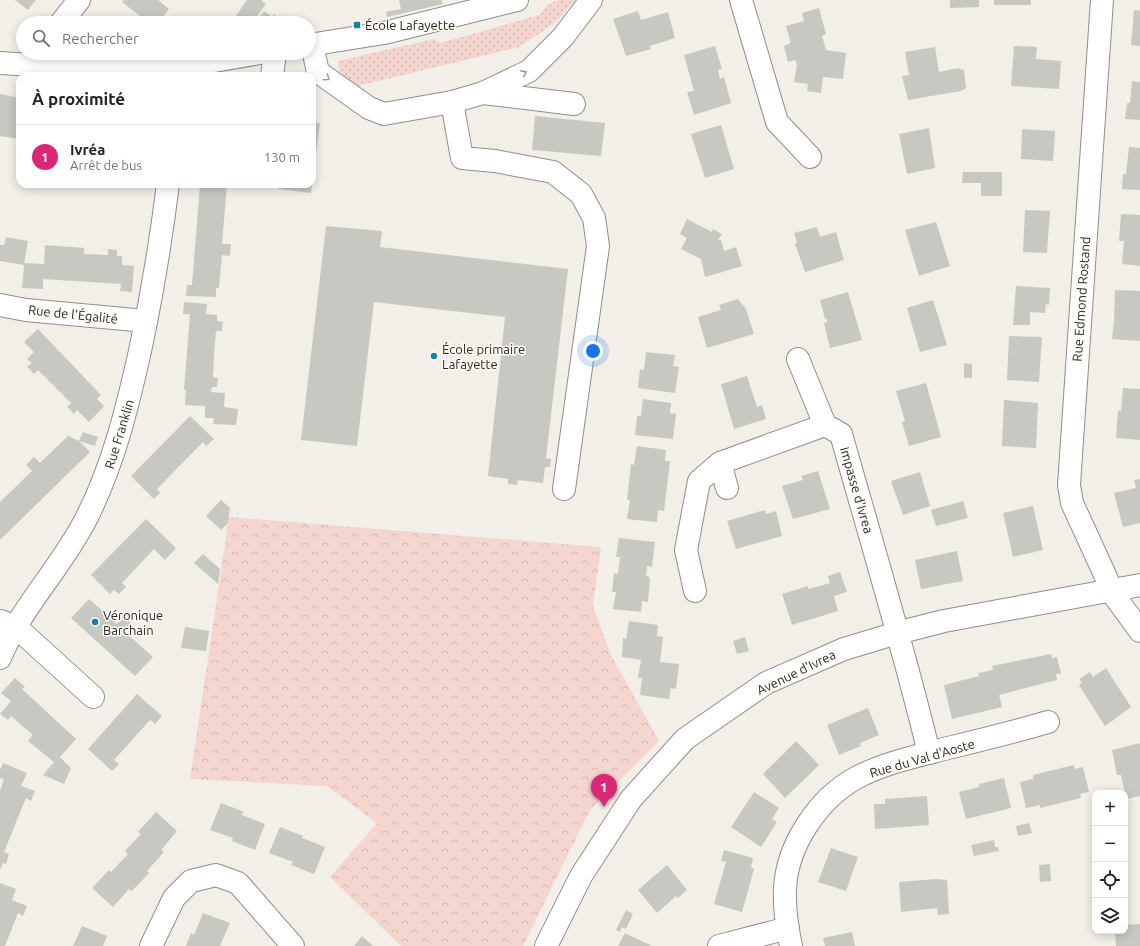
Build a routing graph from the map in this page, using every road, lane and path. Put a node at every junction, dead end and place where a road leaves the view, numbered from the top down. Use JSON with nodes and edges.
{"nodes":[{"id":1,"x":591,"y":0,"type":"edge"},
{"id":2,"x":741,"y":0,"type":"edge"},
{"id":3,"x":1102,"y":0,"type":"edge"},
{"id":4,"x":507,"y":1,"type":"edge"},
{"id":5,"x":78,"y":9,"type":"edge"},
{"id":6,"x":70,"y":16,"type":"edge"},
{"id":7,"x":316,"y":44,"type":"edge"},
{"id":8,"x":49,"y":60,"type":"edge"},
{"id":9,"x":96,"y":60,"type":"edge"},
{"id":10,"x":220,"y":60,"type":"edge"},
{"id":11,"x":274,"y":60,"type":"edge"},
{"id":12,"x":314,"y":60,"type":"edge"},
{"id":13,"x":0,"y":63,"type":"edge"},
{"id":14,"x":172,"y":69,"type":"edge"},
{"id":15,"x":273,"y":72,"type":"edge"},
{"id":16,"x":483,"y":93,"type":"junction"},
{"id":17,"x":452,"y":102,"type":"junction"},
{"id":18,"x":574,"y":104,"type":"dead end"},
{"id":19,"x":810,"y":157,"type":"dead end"},
{"id":20,"x":168,"y":188,"type":"edge"},
{"id":21,"x":0,"y":306,"type":"edge"},
{"id":22,"x":146,"y":321,"type":"junction"},
{"id":23,"x":798,"y":359,"type":"dead end"},
{"id":24,"x":825,"y":425,"type":"junction"},
{"id":25,"x":720,"y":463,"type":"junction"},
{"id":26,"x":727,"y":488,"type":"dead end"},
{"id":27,"x":564,"y":489,"type":"dead end"},
{"id":28,"x":1140,"y":585,"type":"edge"},
{"id":29,"x":1110,"y":590,"type":"junction"},
{"id":30,"x":695,"y":591,"type":"dead end"},
{"id":31,"x":8,"y":624,"type":"edge"},
{"id":32,"x":1140,"y":631,"type":"edge"},
{"id":33,"x":897,"y":633,"type":"junction"},
{"id":34,"x":0,"y":658,"type":"edge"},
{"id":35,"x":93,"y":696,"type":"dead end"},
{"id":36,"x":1048,"y":722,"type":"dead end"},
{"id":37,"x":930,"y":753,"type":"junction"},
{"id":38,"x":790,"y":937,"type":"edge"},
{"id":39,"x":151,"y":946,"type":"edge"},
{"id":40,"x":293,"y":946,"type":"edge"},
{"id":41,"x":546,"y":946,"type":"edge"},
{"id":42,"x":719,"y":946,"type":"edge"}],
"edges":[{"from":16,"to":1,"type":"street","one_way":true},
{"from":2,"to":19,"type":"street"},
{"from":3,"to":29,"type":"street","name":"Rue Edmond Rostand"},
{"from":4,"to":7,"type":"street"},
{"from":5,"to":6,"type":"street"},
{"from":8,"to":13,"type":"street"},
{"from":9,"to":14,"type":"street"},
{"from":10,"to":14,"type":"street"},
{"from":11,"to":15,"type":"street"},
{"from":12,"to":17,"type":"street","one_way":true},
{"from":16,"to":17,"type":"street"},
{"from":16,"to":18,"type":"street"},
{"from":17,"to":27,"type":"street"},
{"from":20,"to":22,"type":"street","name":"Rue Franklin"},
{"from":21,"to":22,"type":"street","name":"Rue de l'Égalité"},
{"from":22,"to":31,"type":"street","name":"Rue Franklin"},
{"from":23,"to":24,"type":"street"},
{"from":24,"to":25,"type":"street"},
{"from":24,"to":33,"type":"street","name":"Impasse d'Ivrea"},
{"from":25,"to":26,"type":"street"},
{"from":25,"to":30,"type":"street"},
{"from":28,"to":29,"type":"street","name":"Avenue d'Ivrea"},
{"from":29,"to":32,"type":"street","name":"Rue Edmond Rostand"},
{"from":29,"to":33,"type":"street","name":"Avenue d'Ivrea"},
{"from":31,"to":34,"type":"street","name":"Rue Franklin"},
{"from":31,"to":35,"type":"street"},
{"from":33,"to":37,"type":"street","name":"Impasse d'Ivrea"},
{"from":33,"to":41,"type":"street","name":"Avenue d'Ivrea"},
{"from":36,"to":37,"type":"street","name":"Rue du Val d'Aoste"},
{"from":37,"to":38,"type":"street","name":"Rue du Val d'Aoste"},
{"from":38,"to":42,"type":"street"},
{"from":39,"to":40,"type":"street"}]}
